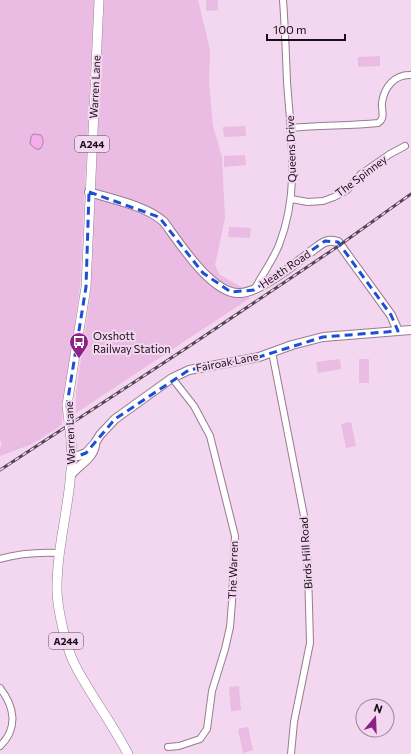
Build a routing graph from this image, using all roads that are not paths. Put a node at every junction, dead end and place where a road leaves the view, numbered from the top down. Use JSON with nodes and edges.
{"nodes":[{"id":1,"x":99,"y":0,"type":"edge"},
{"id":2,"x":283,"y":0,"type":"edge"},
{"id":3,"x":411,"y":74,"type":"edge"},
{"id":4,"x":291,"y":128,"type":"junction"},
{"id":5,"x":405,"y":146,"type":"dead end"},
{"id":6,"x":89,"y":192,"type":"junction"},
{"id":7,"x":291,"y":199,"type":"junction"},
{"id":8,"x":254,"y":290,"type":"junction"},
{"id":9,"x":398,"y":331,"type":"junction"},
{"id":10,"x":411,"y":332,"type":"edge"},
{"id":11,"x":272,"y":352,"type":"junction"},
{"id":12,"x":172,"y":378,"type":"junction"},
{"id":13,"x":95,"y":443,"type":"junction"},
{"id":14,"x":72,"y":456,"type":"junction"},
{"id":15,"x":71,"y":475,"type":"junction"},
{"id":16,"x":60,"y":554,"type":"junction"},
{"id":17,"x":0,"y":558,"type":"edge"},
{"id":18,"x":0,"y":688,"type":"edge"},
{"id":19,"x":0,"y":746,"type":"edge"},
{"id":20,"x":168,"y":747,"type":"dead end"},
{"id":21,"x":128,"y":754,"type":"edge"},
{"id":22,"x":291,"y":754,"type":"edge"}],
"edges":[{"from":1,"to":6,"type":"main road","name":"Warren Lane","number":"A244"},
{"from":2,"to":4,"type":"street","name":"Queens Drive"},
{"from":3,"to":4,"type":"street"},
{"from":4,"to":7,"type":"street","name":"Queens Drive"},
{"from":5,"to":7,"type":"street","name":"The Spinney"},
{"from":6,"to":8,"type":"main road","name":"Heath Road"},
{"from":6,"to":14,"type":"main road","name":"Warren Lane","number":"A244","bridge":true},
{"from":7,"to":8,"type":"street","name":"Queens Drive"},
{"from":8,"to":9,"type":"main road","name":"Heath Road"},
{"from":9,"to":10,"type":"main road","name":"Fairoak Lane"},
{"from":9,"to":11,"type":"main road","name":"Fairoak Lane"},
{"from":11,"to":12,"type":"main road","name":"Fairoak Lane"},
{"from":11,"to":22,"type":"street","name":"Birds Hill Road"},
{"from":12,"to":13,"type":"main road","name":"Fairoak Lane"},
{"from":12,"to":20,"type":"street","name":"The Warren"},
{"from":13,"to":14,"type":"main road","name":"Fairoak Lane"},
{"from":13,"to":15,"type":"main road"},
{"from":14,"to":15,"type":"main road","name":"Warren Lane","number":"A244"},
{"from":15,"to":16,"type":"main road","name":"Warren Lane","number":"A244"},
{"from":16,"to":17,"type":"street"},
{"from":16,"to":21,"type":"main road","name":"Warren Lane","number":"A244"},
{"from":18,"to":19,"type":"street"}]}
